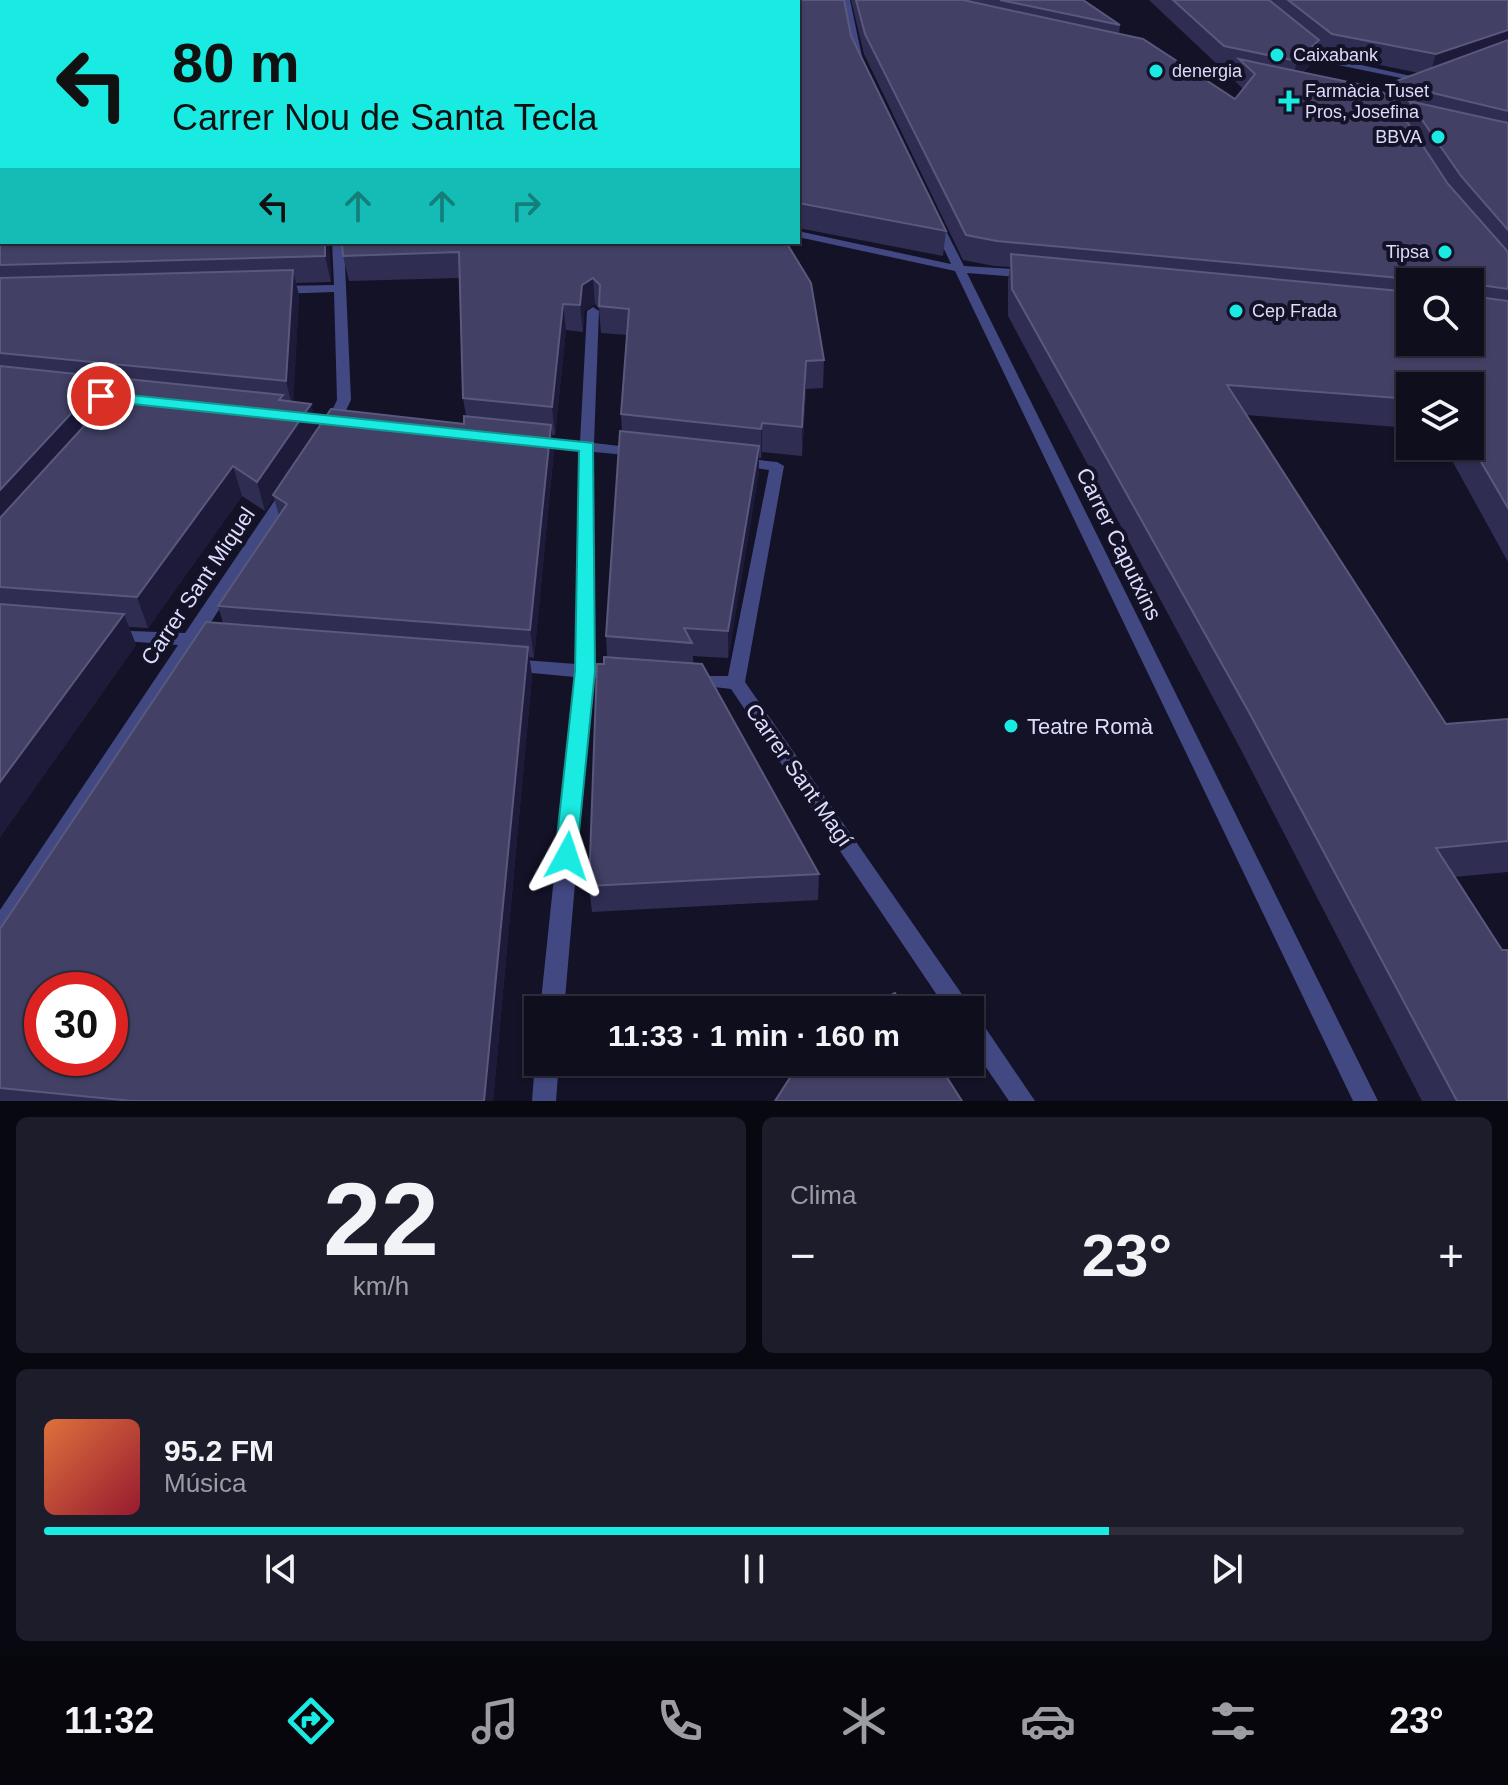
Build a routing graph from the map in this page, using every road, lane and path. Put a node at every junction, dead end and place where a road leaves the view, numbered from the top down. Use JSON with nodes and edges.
{"nodes":[{"id":1,"x":846,"y":0,"type":"edge"},
{"id":2,"x":1294,"y":37,"type":"edge"},
{"id":3,"x":1149,"y":58,"type":"edge"},
{"id":4,"x":868,"y":80,"type":"edge"},
{"id":5,"x":1269,"y":85,"type":"edge"},
{"id":6,"x":1406,"y":92,"type":"edge"},
{"id":7,"x":933,"y":214,"type":"edge"},
{"id":8,"x":800,"y":234,"type":"edge"},
{"id":9,"x":338,"y":244,"type":"edge"},
{"id":10,"x":960,"y":269,"type":"junction"},
{"id":11,"x":1045,"y":275,"type":"edge"},
{"id":12,"x":338,"y":288,"type":"junction"},
{"id":13,"x":261,"y":290,"type":"edge"},
{"id":14,"x":593,"y":311,"type":"edge"},
{"id":15,"x":524,"y":440,"type":"edge"},
{"id":16,"x":318,"y":447,"type":"edge"},
{"id":17,"x":587,"y":447,"type":"junction"},
{"id":18,"x":650,"y":453,"type":"edge"},
{"id":19,"x":729,"y":461,"type":"edge"},
{"id":20,"x":301,"y":473,"type":"edge"},
{"id":21,"x":94,"y":632,"type":"edge"},
{"id":22,"x":188,"y":640,"type":"junction"},
{"id":23,"x":220,"y":642,"type":"edge"},
{"id":24,"x":490,"y":663,"type":"edge"},
{"id":25,"x":585,"y":671,"type":"junction"},
{"id":26,"x":645,"y":676,"type":"edge"},
{"id":27,"x":675,"y":678,"type":"edge"},
{"id":28,"x":736,"y":683,"type":"junction"},
{"id":29,"x":0,"y":928,"type":"edge"},
{"id":30,"x":553,"y":996,"type":"edge"},
{"id":31,"x":950,"y":996,"type":"edge"},
{"id":32,"x":984,"y":1044,"type":"edge"},
{"id":33,"x":546,"y":1076,"type":"edge"},
{"id":34,"x":544,"y":1101,"type":"edge"},
{"id":35,"x":1023,"y":1101,"type":"edge"},
{"id":36,"x":1366,"y":1101,"type":"edge"}],
"edges":[{"from":1,"to":4,"type":"street"},
{"from":2,"to":6,"type":"street"},
{"from":3,"to":5,"type":"street"},
{"from":7,"to":10,"type":"street","name":"Carrer Caputxins"},
{"from":8,"to":10,"type":"street"},
{"from":9,"to":12,"type":"street"},
{"from":10,"to":11,"type":"street"},
{"from":10,"to":36,"type":"street","name":"Carrer Caputxins"},
{"from":12,"to":13,"type":"street"},
{"from":12,"to":16,"type":"street"},
{"from":14,"to":17,"type":"street"},
{"from":15,"to":17,"type":"street"},
{"from":17,"to":18,"type":"street"},
{"from":17,"to":25,"type":"street"},
{"from":19,"to":28,"type":"street","name":"Carrer Sant Magí"},
{"from":20,"to":22,"type":"street","name":"Carrer Sant Miquel"},
{"from":21,"to":22,"type":"street"},
{"from":22,"to":23,"type":"street"},
{"from":22,"to":29,"type":"street","name":"Carrer Sant Miquel"},
{"from":24,"to":25,"type":"street"},
{"from":25,"to":26,"type":"street"},
{"from":25,"to":30,"type":"street"},
{"from":27,"to":28,"type":"street"},
{"from":28,"to":31,"type":"street","name":"Carrer Sant Magí"},
{"from":32,"to":35,"type":"street"},
{"from":33,"to":34,"type":"street"}]}
